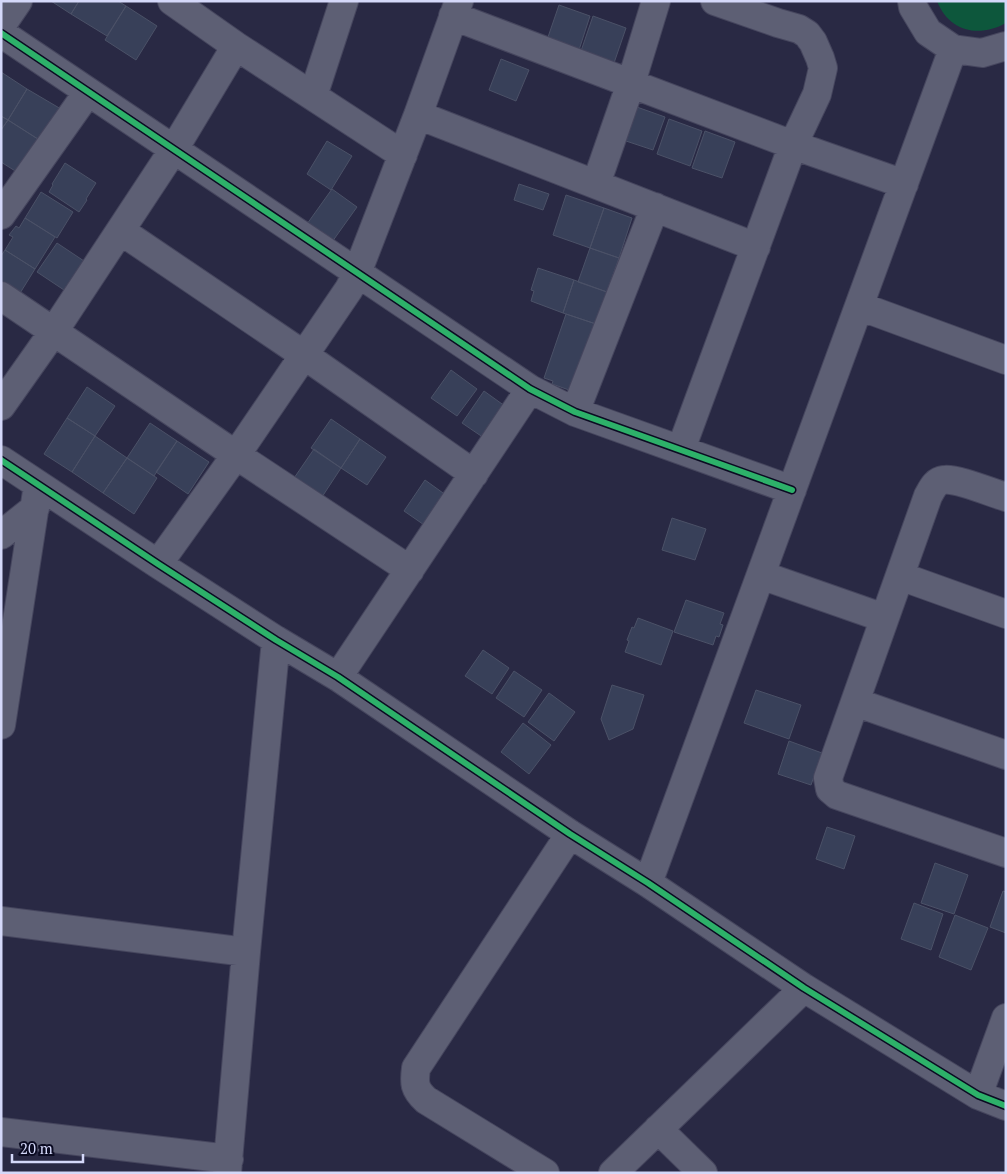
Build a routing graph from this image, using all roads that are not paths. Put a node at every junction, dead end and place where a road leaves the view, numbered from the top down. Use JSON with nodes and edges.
{"nodes":[{"id":1,"x":18,"y":1,"type":"edge"},
{"id":2,"x":172,"y":1,"type":"edge"},
{"id":3,"x":344,"y":1,"type":"edge"},
{"id":4,"x":656,"y":1,"type":"edge"},
{"id":5,"x":715,"y":1,"type":"edge"},
{"id":6,"x":912,"y":1,"type":"edge"},
{"id":7,"x":456,"y":9,"type":"edge"},
{"id":8,"x":1,"y":26,"type":"edge"},
{"id":9,"x":1,"y":33,"type":"edge"},
{"id":10,"x":236,"y":46,"type":"junction"},
{"id":11,"x":1006,"y":46,"type":"edge"},
{"id":12,"x":953,"y":49,"type":"junction"},
{"id":13,"x":631,"y":83,"type":"junction"},
{"id":14,"x":88,"y":92,"type":"junction"},
{"id":15,"x":313,"y":96,"type":"junction"},
{"id":16,"x":418,"y":114,"type":"junction"},
{"id":17,"x":793,"y":145,"type":"junction"},
{"id":18,"x":174,"y":149,"type":"junction"},
{"id":19,"x":403,"y":155,"type":"junction"},
{"id":20,"x":596,"y":184,"type":"junction"},
{"id":21,"x":904,"y":184,"type":"junction"},
{"id":22,"x":654,"y":207,"type":"junction"},
{"id":23,"x":1,"y":215,"type":"edge"},
{"id":24,"x":121,"y":231,"type":"junction"},
{"id":25,"x":756,"y":247,"type":"junction"},
{"id":26,"x":358,"y":273,"type":"junction"},
{"id":27,"x":1,"y":296,"type":"edge"},
{"id":28,"x":859,"y":306,"type":"junction"},
{"id":29,"x":54,"y":331,"type":"junction"},
{"id":30,"x":304,"y":355,"type":"junction"},
{"id":31,"x":1006,"y":360,"type":"edge"},
{"id":32,"x":530,"y":389,"type":"junction"},
{"id":33,"x":1,"y":406,"type":"edge"},
{"id":34,"x":575,"y":412,"type":"junction"},
{"id":35,"x":681,"y":449,"type":"junction"},
{"id":36,"x":236,"y":455,"type":"junction"},
{"id":37,"x":1,"y":460,"type":"edge"},
{"id":38,"x":474,"y":474,"type":"junction"},
{"id":39,"x":792,"y":490,"type":"junction"},
{"id":40,"x":37,"y":497,"type":"junction"},
{"id":41,"x":1006,"y":498,"type":"edge"},
{"id":42,"x":1,"y":535,"type":"edge"},
{"id":43,"x":158,"y":564,"type":"junction"},
{"id":44,"x":410,"y":570,"type":"junction"},
{"id":45,"x":761,"y":575,"type":"junction"},
{"id":46,"x":900,"y":576,"type":"junction"},
{"id":47,"x":1006,"y":614,"type":"edge"},
{"id":48,"x":884,"y":618,"type":"junction"},
{"id":49,"x":276,"y":640,"type":"junction"},
{"id":50,"x":338,"y":677,"type":"junction"},
{"id":51,"x":855,"y":702,"type":"junction"},
{"id":52,"x":1,"y":725,"type":"edge"},
{"id":53,"x":1006,"y":755,"type":"edge"},
{"id":54,"x":570,"y":834,"type":"junction"},
{"id":55,"x":1006,"y":853,"type":"edge"},
{"id":56,"x":648,"y":883,"type":"junction"},
{"id":57,"x":1,"y":921,"type":"edge"},
{"id":58,"x":246,"y":952,"type":"junction"},
{"id":59,"x":804,"y":988,"type":"junction"},
{"id":60,"x":1006,"y":1018,"type":"edge"},
{"id":61,"x":978,"y":1095,"type":"junction"},
{"id":62,"x":1006,"y":1106,"type":"edge"},
{"id":63,"x":658,"y":1129,"type":"junction"},
{"id":64,"x":1,"y":1132,"type":"edge"},
{"id":65,"x":228,"y":1166,"type":"edge"},
{"id":66,"x":545,"y":1173,"type":"edge"},
{"id":67,"x":613,"y":1173,"type":"edge"},
{"id":68,"x":703,"y":1173,"type":"edge"}],
"edges":[{"from":1,"to":8,"type":"street"},
{"from":2,"to":10,"type":"street"},
{"from":3,"to":15,"type":"street"},
{"from":4,"to":13,"type":"street"},
{"from":5,"to":17,"type":"street"},
{"from":6,"to":12,"type":"street"},
{"from":7,"to":13,"type":"street"},
{"from":7,"to":16,"type":"street"},
{"from":9,"to":14,"type":"street"},
{"from":10,"to":15,"type":"street"},
{"from":10,"to":18,"type":"street"},
{"from":11,"to":12,"type":"street"},
{"from":12,"to":21,"type":"street"},
{"from":13,"to":17,"type":"street"},
{"from":13,"to":20,"type":"street"},
{"from":14,"to":18,"type":"street"},
{"from":14,"to":23,"type":"street"},
{"from":15,"to":19,"type":"street"},
{"from":16,"to":19,"type":"street"},
{"from":16,"to":20,"type":"street"},
{"from":17,"to":21,"type":"street"},
{"from":17,"to":25,"type":"street"},
{"from":18,"to":24,"type":"street"},
{"from":18,"to":26,"type":"street"},
{"from":19,"to":26,"type":"street"},
{"from":20,"to":22,"type":"street"},
{"from":21,"to":28,"type":"street"},
{"from":22,"to":25,"type":"street"},
{"from":22,"to":34,"type":"street"},
{"from":24,"to":29,"type":"street"},
{"from":24,"to":30,"type":"street"},
{"from":25,"to":35,"type":"street"},
{"from":26,"to":30,"type":"street"},
{"from":26,"to":32,"type":"street"},
{"from":27,"to":29,"type":"street"},
{"from":28,"to":31,"type":"street"},
{"from":28,"to":39,"type":"street"},
{"from":29,"to":33,"type":"street"},
{"from":29,"to":36,"type":"street"},
{"from":30,"to":36,"type":"street"},
{"from":30,"to":38,"type":"street"},
{"from":32,"to":34,"type":"street"},
{"from":32,"to":38,"type":"street"},
{"from":34,"to":35,"type":"street"},
{"from":35,"to":39,"type":"street"},
{"from":36,"to":43,"type":"street"},
{"from":36,"to":44,"type":"street"},
{"from":37,"to":40,"type":"street"},
{"from":38,"to":44,"type":"street"},
{"from":39,"to":45,"type":"street"},
{"from":40,"to":42,"type":"street"},
{"from":40,"to":43,"type":"street"},
{"from":40,"to":52,"type":"street"},
{"from":41,"to":46,"type":"street"},
{"from":43,"to":49,"type":"street"},
{"from":44,"to":50,"type":"street"},
{"from":45,"to":48,"type":"street"},
{"from":45,"to":56,"type":"street"},
{"from":46,"to":47,"type":"street"},
{"from":46,"to":48,"type":"street"},
{"from":48,"to":51,"type":"street"},
{"from":49,"to":50,"type":"street"},
{"from":49,"to":58,"type":"street"},
{"from":50,"to":54,"type":"street"},
{"from":51,"to":53,"type":"street"},
{"from":51,"to":55,"type":"street"},
{"from":54,"to":56,"type":"street"},
{"from":54,"to":66,"type":"street"},
{"from":56,"to":59,"type":"street"},
{"from":57,"to":58,"type":"street"},
{"from":58,"to":65,"type":"street"},
{"from":59,"to":61,"type":"street"},
{"from":59,"to":63,"type":"street"},
{"from":60,"to":61,"type":"street"},
{"from":61,"to":62,"type":"street"},
{"from":63,"to":67,"type":"street"},
{"from":63,"to":68,"type":"street"},
{"from":64,"to":65,"type":"street"}]}
